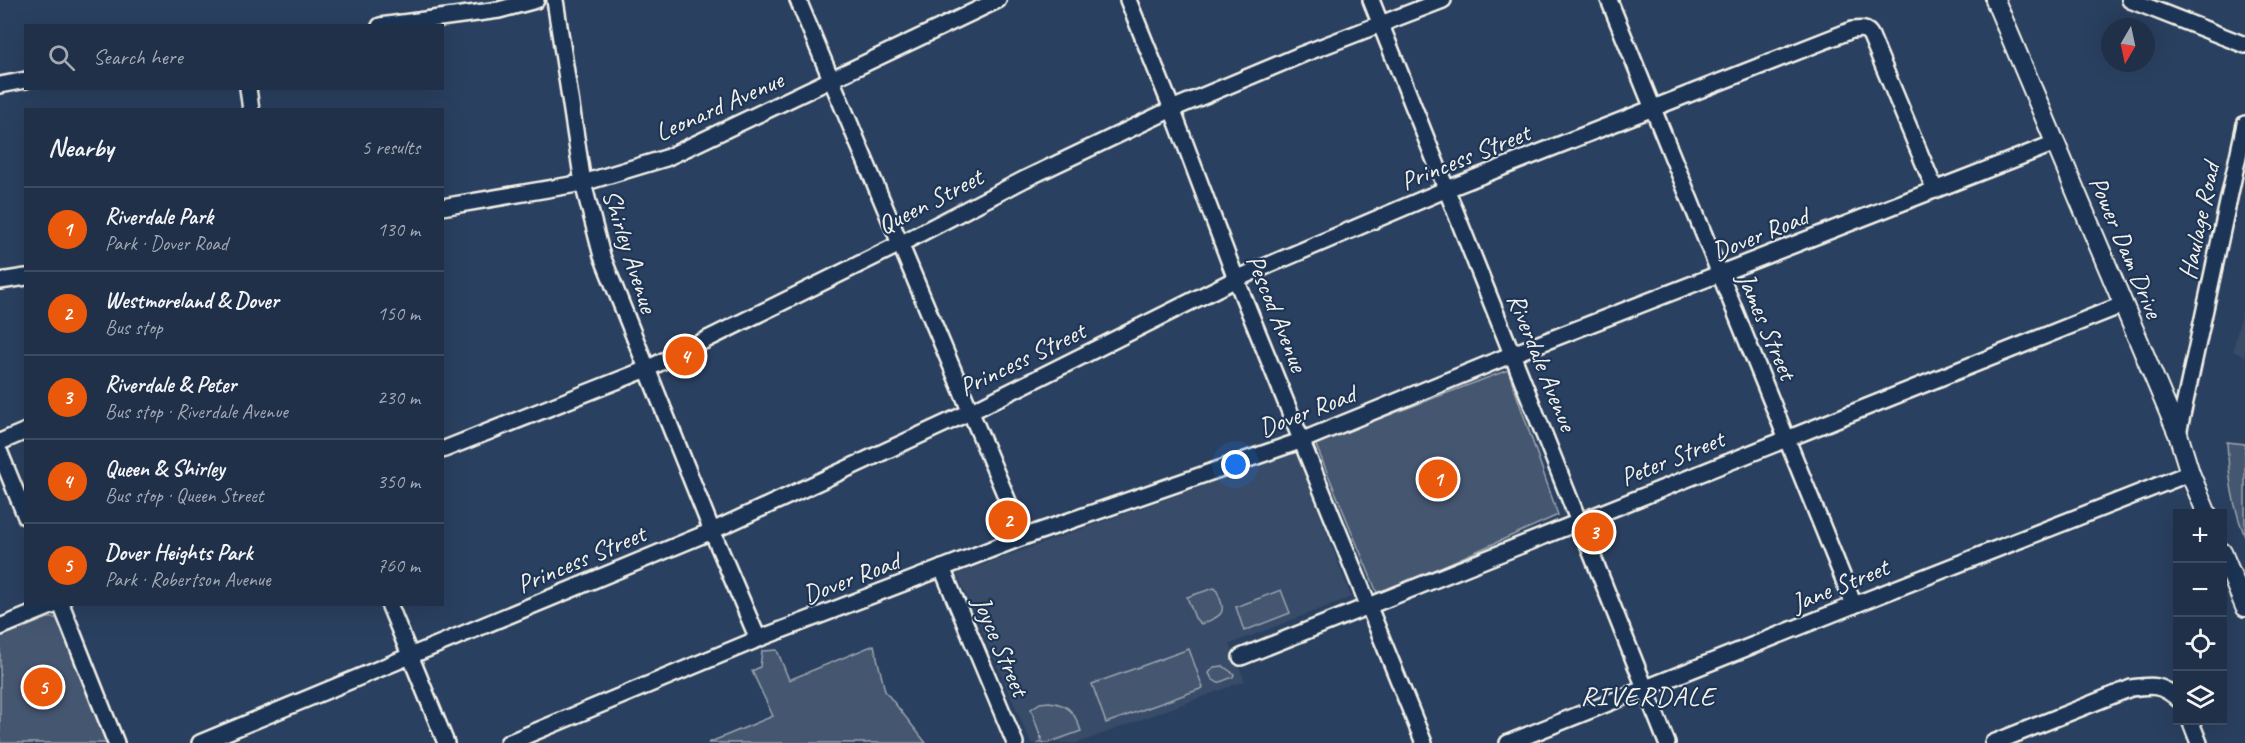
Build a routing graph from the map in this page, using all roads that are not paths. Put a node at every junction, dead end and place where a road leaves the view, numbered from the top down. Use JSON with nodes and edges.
{"nodes":[{"id":1,"x":536,"y":0,"type":"edge"},
{"id":2,"x":555,"y":0,"type":"edge"},
{"id":3,"x":798,"y":0,"type":"edge"},
{"id":4,"x":998,"y":0,"type":"edge"},
{"id":5,"x":1128,"y":0,"type":"edge"},
{"id":6,"x":1371,"y":0,"type":"edge"},
{"id":7,"x":1443,"y":0,"type":"edge"},
{"id":8,"x":1610,"y":0,"type":"edge"},
{"id":9,"x":1995,"y":0,"type":"edge"},
{"id":10,"x":2130,"y":0,"type":"edge"},
{"id":11,"x":395,"y":24,"type":"edge"},
{"id":12,"x":1380,"y":25,"type":"junction"},
{"id":13,"x":2245,"y":45,"type":"edge"},
{"id":14,"x":24,"y":80,"type":"edge"},
{"id":15,"x":832,"y":80,"type":"junction"},
{"id":16,"x":0,"y":85,"type":"edge"},
{"id":17,"x":248,"y":90,"type":"edge"},
{"id":18,"x":1652,"y":107,"type":"junction"},
{"id":19,"x":252,"y":108,"type":"edge"},
{"id":20,"x":1172,"y":109,"type":"junction"},
{"id":21,"x":2245,"y":124,"type":"edge"},
{"id":22,"x":2055,"y":143,"type":"junction"},
{"id":23,"x":583,"y":183,"type":"junction"},
{"id":24,"x":1447,"y":189,"type":"junction"},
{"id":25,"x":1935,"y":190,"type":"junction"},
{"id":26,"x":444,"y":207,"type":"edge"},
{"id":27,"x":902,"y":243,"type":"junction"},
{"id":28,"x":1720,"y":276,"type":"junction"},
{"id":29,"x":24,"y":277,"type":"edge"},
{"id":30,"x":1236,"y":279,"type":"junction"},
{"id":31,"x":0,"y":281,"type":"edge"},
{"id":32,"x":2122,"y":305,"type":"junction"},
{"id":33,"x":1513,"y":354,"type":"junction"},
{"id":34,"x":647,"y":369,"type":"junction"},
{"id":35,"x":970,"y":412,"type":"junction"},
{"id":36,"x":24,"y":433,"type":"edge"},
{"id":37,"x":2178,"y":434,"type":"junction"},
{"id":38,"x":1788,"y":438,"type":"junction"},
{"id":39,"x":1303,"y":440,"type":"junction"},
{"id":40,"x":0,"y":442,"type":"edge"},
{"id":41,"x":444,"y":449,"type":"edge"},
{"id":42,"x":0,"y":453,"type":"edge"},
{"id":43,"x":2190,"y":474,"type":"junction"},
{"id":44,"x":2205,"y":509,"type":"edge"},
{"id":45,"x":24,"y":512,"type":"edge"},
{"id":46,"x":1579,"y":521,"type":"junction"},
{"id":47,"x":712,"y":531,"type":"junction"},
{"id":48,"x":1023,"y":537,"type":"junction"},
{"id":49,"x":2227,"y":562,"type":"edge"},
{"id":50,"x":942,"y":568,"type":"junction"},
{"id":51,"x":1854,"y":605,"type":"junction"},
{"id":52,"x":51,"y":606,"type":"edge"},
{"id":53,"x":62,"y":606,"type":"edge"},
{"id":54,"x":390,"y":606,"type":"edge"},
{"id":55,"x":2245,"y":607,"type":"edge"},
{"id":56,"x":1368,"y":608,"type":"junction"},
{"id":57,"x":0,"y":627,"type":"edge"},
{"id":58,"x":758,"y":639,"type":"junction"},
{"id":59,"x":410,"y":657,"type":"junction"},
{"id":60,"x":1241,"y":657,"type":"dead end"},
{"id":61,"x":1645,"y":688,"type":"junction"},
{"id":62,"x":2173,"y":694,"type":"edge"},
{"id":63,"x":2192,"y":725,"type":"edge"},
{"id":64,"x":116,"y":743,"type":"edge"},
{"id":65,"x":200,"y":743,"type":"edge"},
{"id":66,"x":446,"y":743,"type":"edge"},
{"id":67,"x":508,"y":743,"type":"edge"},
{"id":68,"x":1015,"y":743,"type":"edge"},
{"id":69,"x":1424,"y":743,"type":"edge"},
{"id":70,"x":1508,"y":743,"type":"edge"},
{"id":71,"x":1667,"y":743,"type":"edge"},
{"id":72,"x":1993,"y":743,"type":"edge"},
{"id":73,"x":2199,"y":743,"type":"edge"}],
"edges":[{"from":1,"to":11,"type":"street"},
{"from":2,"to":23,"type":"street","name":"Shirley Avenue"},
{"from":3,"to":15,"type":"street"},
{"from":4,"to":15,"type":"street","name":"Leonard Avenue"},
{"from":5,"to":20,"type":"street","name":"Pescod Avenue"},
{"from":6,"to":12,"type":"street","name":"Riverdale Avenue"},
{"from":7,"to":12,"type":"street","name":"Queen Street"},
{"from":8,"to":18,"type":"street","name":"James Street"},
{"from":9,"to":22,"type":"main road","name":"Power Dam Drive"},
{"from":10,"to":13,"type":"street"},
{"from":12,"to":20,"type":"street","name":"Queen Street"},
{"from":12,"to":24,"type":"street","name":"Riverdale Avenue"},
{"from":14,"to":16,"type":"street"},
{"from":15,"to":23,"type":"street","name":"Leonard Avenue"},
{"from":15,"to":27,"type":"street"},
{"from":17,"to":19,"type":"street"},
{"from":18,"to":24,"type":"street","name":"Princess Street"},
{"from":18,"to":25,"type":"street","name":"Princess Street"},
{"from":18,"to":28,"type":"street","name":"James Street"},
{"from":20,"to":27,"type":"street","name":"Queen Street"},
{"from":20,"to":30,"type":"street","name":"Pescod Avenue"},
{"from":21,"to":37,"type":"street","name":"Haulage Road"},
{"from":22,"to":25,"type":"street","name":"Dover Road"},
{"from":22,"to":32,"type":"main road","name":"Power Dam Drive"},
{"from":23,"to":26,"type":"street","name":"Leonard Avenue"},
{"from":23,"to":34,"type":"street","name":"Shirley Avenue"},
{"from":24,"to":30,"type":"street","name":"Princess Street"},
{"from":24,"to":33,"type":"street","name":"Riverdale Avenue"},
{"from":25,"to":28,"type":"street","name":"Dover Road"},
{"from":27,"to":34,"type":"street","name":"Queen Street"},
{"from":27,"to":35,"type":"street"},
{"from":28,"to":33,"type":"street","name":"Dover Road"},
{"from":28,"to":38,"type":"street","name":"James Street"},
{"from":29,"to":31,"type":"street"},
{"from":30,"to":35,"type":"street","name":"Princess Street"},
{"from":30,"to":39,"type":"street","name":"Pescod Avenue"},
{"from":32,"to":37,"type":"main road","name":"Power Dam Drive"},
{"from":32,"to":38,"type":"street","name":"Peter Street"},
{"from":33,"to":39,"type":"street","name":"Dover Road"},
{"from":33,"to":46,"type":"street","name":"Riverdale Avenue"},
{"from":34,"to":41,"type":"street","name":"Queen Street"},
{"from":34,"to":47,"type":"street","name":"Shirley Avenue"},
{"from":35,"to":47,"type":"street","name":"Princess Street"},
{"from":35,"to":48,"type":"street"},
{"from":36,"to":40,"type":"street"},
{"from":37,"to":43,"type":"main road","name":"Power Dam Drive"},
{"from":38,"to":46,"type":"street","name":"Peter Street"},
{"from":38,"to":51,"type":"street","name":"James Street"},
{"from":39,"to":48,"type":"street","name":"Dover Road"},
{"from":39,"to":56,"type":"street","name":"Pescod Avenue"},
{"from":42,"to":45,"type":"street"},
{"from":43,"to":44,"type":"main road","name":"Power Dam Drive"},
{"from":43,"to":51,"type":"street","name":"Jane Street"},
{"from":46,"to":56,"type":"street","name":"Peter Street"},
{"from":46,"to":61,"type":"street","name":"Riverdale Avenue"},
{"from":47,"to":58,"type":"street","name":"Shirley Avenue"},
{"from":47,"to":59,"type":"street","name":"Princess Street"},
{"from":48,"to":50,"type":"street","name":"Dover Road"},
{"from":49,"to":55,"type":"main road"},
{"from":50,"to":58,"type":"street","name":"Dover Road"},
{"from":50,"to":68,"type":"street","name":"Joyce Street"},
{"from":51,"to":61,"type":"street","name":"Jane Street"},
{"from":52,"to":57,"type":"street"},
{"from":53,"to":64,"type":"street"},
{"from":54,"to":59,"type":"street"},
{"from":56,"to":60,"type":"street","name":"Peter Street"},
{"from":56,"to":69,"type":"street","name":"Pescod Avenue"},
{"from":58,"to":67,"type":"street","name":"Dover Road"},
{"from":59,"to":65,"type":"street","name":"Princess Street"},
{"from":59,"to":66,"type":"street"},
{"from":61,"to":70,"type":"street","name":"Jane Street"},
{"from":61,"to":71,"type":"street","name":"Riverdale Avenue"},
{"from":62,"to":72,"type":"street"},
{"from":63,"to":73,"type":"street"}]}
